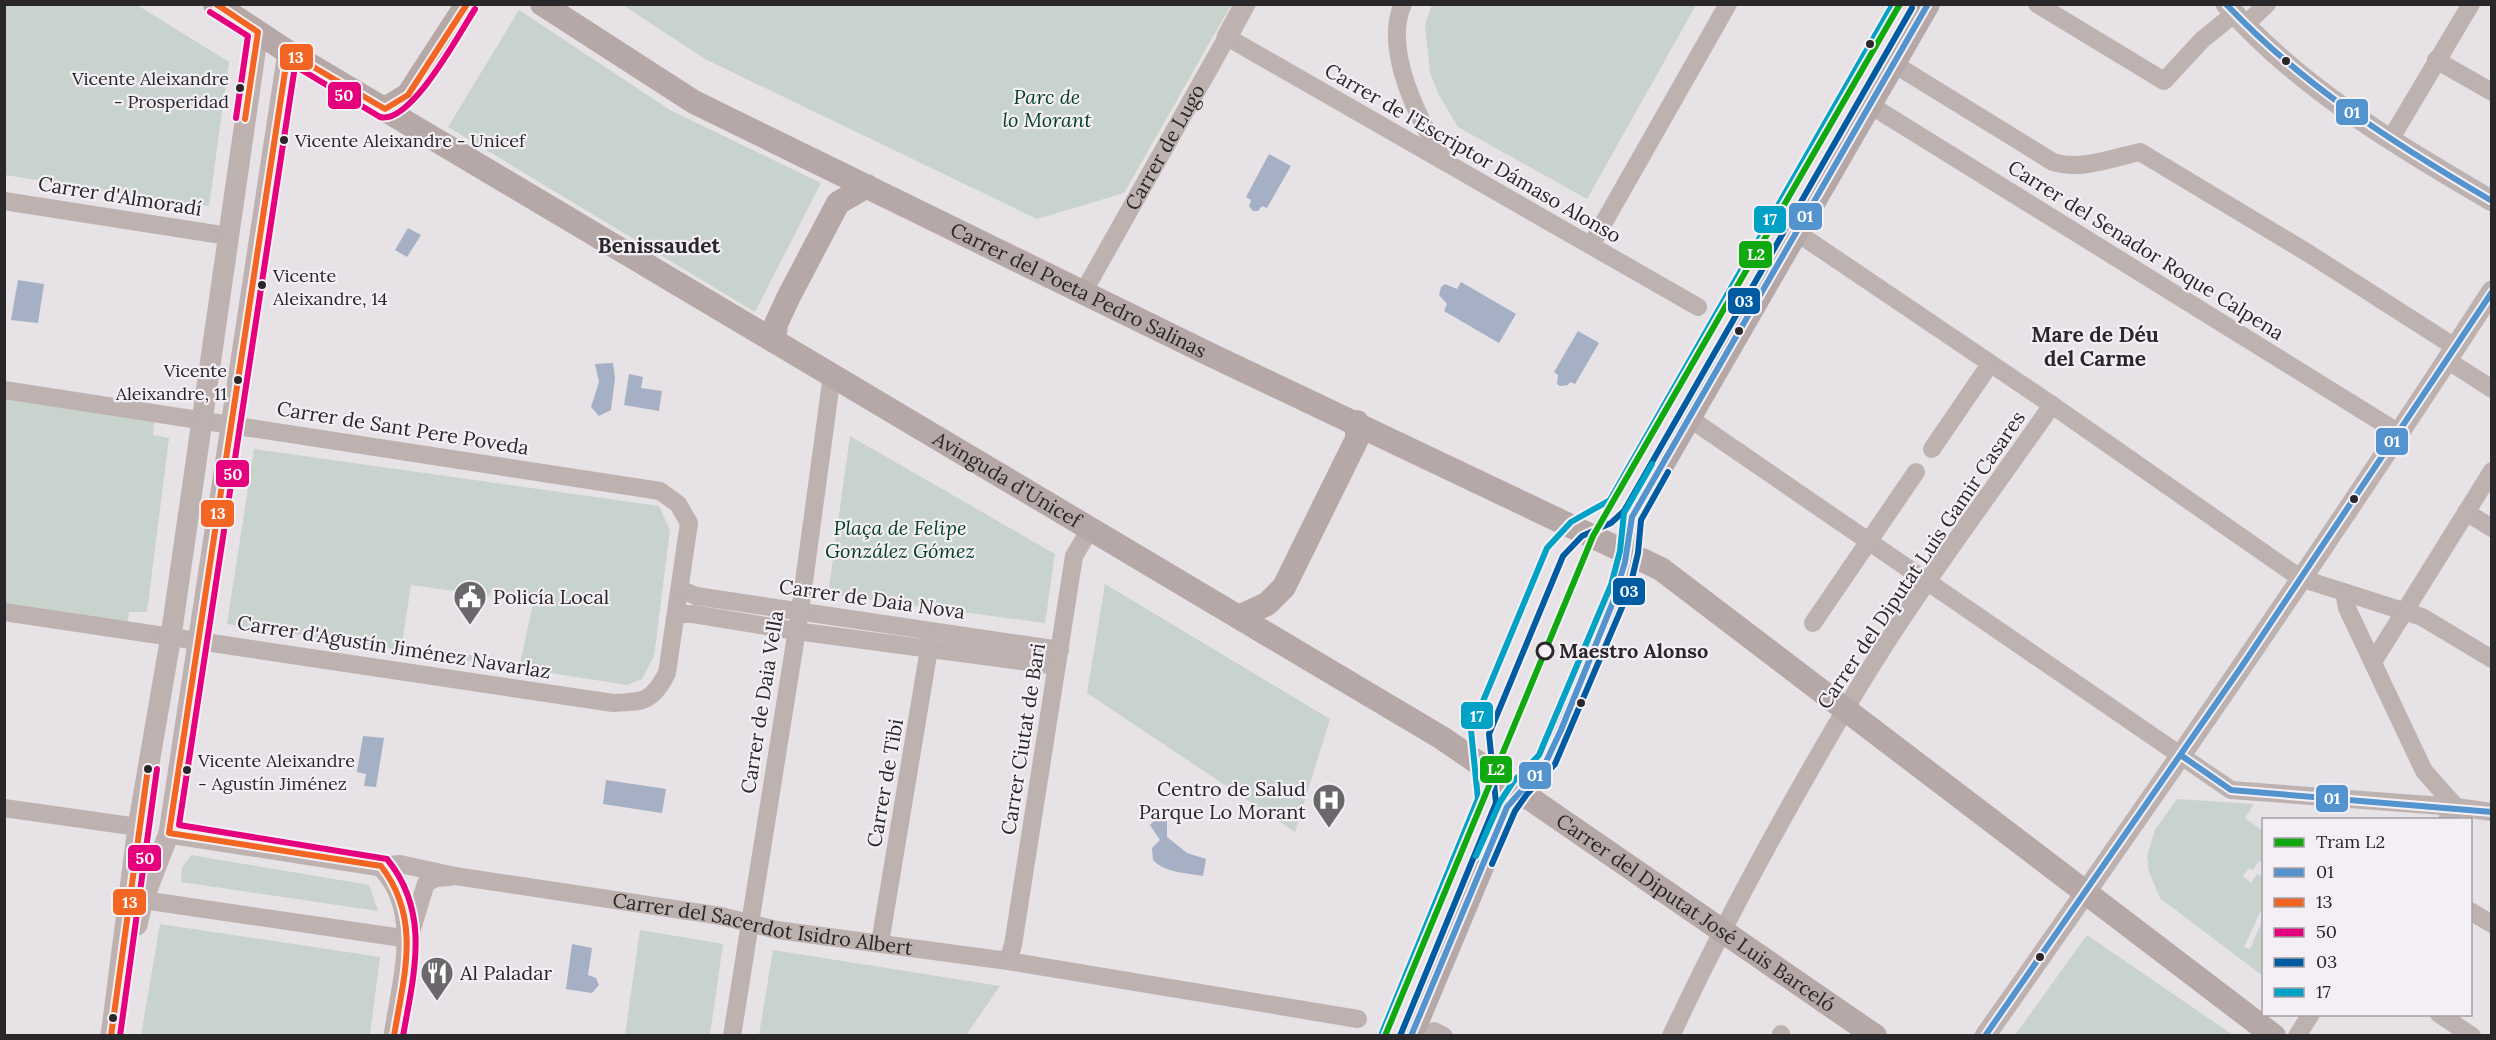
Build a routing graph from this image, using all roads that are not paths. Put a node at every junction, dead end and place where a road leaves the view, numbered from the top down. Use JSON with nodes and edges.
{"nodes":[{"id":1,"x":215,"y":4,"type":"edge"},
{"id":2,"x":467,"y":4,"type":"edge"},
{"id":3,"x":542,"y":4,"type":"edge"},
{"id":4,"x":1245,"y":4,"type":"edge"},
{"id":5,"x":1403,"y":4,"type":"edge"},
{"id":6,"x":1728,"y":4,"type":"edge"},
{"id":7,"x":1928,"y":4,"type":"edge"},
{"id":8,"x":2037,"y":4,"type":"edge"},
{"id":9,"x":2267,"y":4,"type":"edge"},
{"id":10,"x":2471,"y":4,"type":"edge"},
{"id":11,"x":2235,"y":14,"type":"edge"},
{"id":12,"x":258,"y":32,"type":"junction"},
{"id":13,"x":1227,"y":37,"type":"junction"},
{"id":14,"x":288,"y":52,"type":"junction"},
{"id":15,"x":2436,"y":60,"type":"junction"},
{"id":16,"x":1894,"y":64,"type":"junction"},
{"id":17,"x":2492,"y":92,"type":"edge"},
{"id":18,"x":1870,"y":105,"type":"junction"},
{"id":19,"x":385,"y":109,"type":"junction"},
{"id":20,"x":2390,"y":140,"type":"junction"},
{"id":21,"x":1446,"y":164,"type":"junction"},
{"id":22,"x":867,"y":186,"type":"junction"},
{"id":23,"x":4,"y":201,"type":"edge"},
{"id":24,"x":2492,"y":201,"type":"edge"},
{"id":25,"x":1796,"y":232,"type":"junction"},
{"id":26,"x":228,"y":236,"type":"junction"},
{"id":27,"x":1591,"y":245,"type":"junction"},
{"id":28,"x":1084,"y":291,"type":"junction"},
{"id":29,"x":2492,"y":291,"type":"edge"},
{"id":30,"x":1698,"y":307,"type":"dead end"},
{"id":31,"x":774,"y":341,"type":"junction"},
{"id":32,"x":2451,"y":354,"type":"junction"},
{"id":33,"x":1990,"y":364,"type":"junction"},
{"id":34,"x":832,"y":375,"type":"junction"},
{"id":35,"x":2492,"y":389,"type":"edge"},
{"id":36,"x":4,"y":390,"type":"edge"},
{"id":37,"x":2052,"y":405,"type":"junction"},
{"id":38,"x":1689,"y":418,"type":"junction"},
{"id":39,"x":200,"y":419,"type":"junction"},
{"id":40,"x":1357,"y":422,"type":"junction"},
{"id":41,"x":232,"y":424,"type":"junction"},
{"id":42,"x":2399,"y":433,"type":"junction"},
{"id":43,"x":1932,"y":449,"type":"dead end"},
{"id":44,"x":2492,"y":471,"type":"edge"},
{"id":45,"x":1916,"y":472,"type":"dead end"},
{"id":46,"x":2466,"y":512,"type":"junction"},
{"id":47,"x":1091,"y":528,"type":"junction"},
{"id":48,"x":2492,"y":528,"type":"edge"},
{"id":49,"x":1869,"y":542,"type":"junction"},
{"id":50,"x":1629,"y":552,"type":"junction"},
{"id":51,"x":2300,"y":578,"type":"junction"},
{"id":52,"x":1928,"y":582,"type":"junction"},
{"id":53,"x":680,"y":589,"type":"junction"},
{"id":54,"x":2344,"y":592,"type":"junction"},
{"id":55,"x":800,"y":611,"type":"junction"},
{"id":56,"x":2404,"y":611,"type":"junction"},
{"id":57,"x":4,"y":612,"type":"edge"},
{"id":58,"x":676,"y":614,"type":"junction"},
{"id":59,"x":1241,"y":616,"type":"junction"},
{"id":60,"x":1813,"y":623,"type":"dead end"},
{"id":61,"x":796,"y":631,"type":"junction"},
{"id":62,"x":171,"y":636,"type":"junction"},
{"id":63,"x":200,"y":640,"type":"junction"},
{"id":64,"x":931,"y":640,"type":"junction"},
{"id":65,"x":1058,"y":658,"type":"junction"},
{"id":66,"x":2492,"y":659,"type":"edge"},
{"id":67,"x":2373,"y":662,"type":"junction"},
{"id":68,"x":1845,"y":711,"type":"junction"},
{"id":69,"x":2182,"y":756,"type":"junction"},
{"id":70,"x":1520,"y":788,"type":"junction"},
{"id":71,"x":4,"y":808,"type":"edge"},
{"id":72,"x":2492,"y":812,"type":"edge"},
{"id":73,"x":2451,"y":813,"type":"edge"},
{"id":74,"x":138,"y":827,"type":"junction"},
{"id":75,"x":169,"y":833,"type":"junction"},
{"id":76,"x":381,"y":866,"type":"junction"},
{"id":77,"x":454,"y":876,"type":"junction"},
{"id":78,"x":2085,"y":890,"type":"junction"},
{"id":79,"x":143,"y":900,"type":"junction"},
{"id":80,"x":2472,"y":912,"type":"edge"},
{"id":81,"x":750,"y":923,"type":"junction"},
{"id":82,"x":2492,"y":924,"type":"edge"},
{"id":83,"x":1721,"y":930,"type":"junction"},
{"id":84,"x":409,"y":939,"type":"junction"},
{"id":85,"x":880,"y":943,"type":"junction"},
{"id":86,"x":1008,"y":961,"type":"junction"},
{"id":87,"x":117,"y":993,"type":"junction"},
{"id":88,"x":2310,"y":1016,"type":"edge"},
{"id":89,"x":2442,"y":1016,"type":"edge"},
{"id":90,"x":1358,"y":1019,"type":"dead end"},
{"id":91,"x":1430,"y":1034,"type":"edge"},
{"id":92,"x":111,"y":1035,"type":"edge"},
{"id":93,"x":394,"y":1035,"type":"edge"},
{"id":94,"x":732,"y":1035,"type":"edge"},
{"id":95,"x":1671,"y":1035,"type":"edge"},
{"id":96,"x":1875,"y":1035,"type":"edge"},
{"id":97,"x":1985,"y":1035,"type":"edge"},
{"id":98,"x":2274,"y":1035,"type":"edge"},
{"id":99,"x":2296,"y":1035,"type":"edge"},
{"id":100,"x":2472,"y":1035,"type":"edge"}],
"edges":[{"from":1,"to":12,"type":"main road","name":"Avinguda d'Unicef"},
{"from":2,"to":19,"type":"main road"},
{"from":3,"to":22,"type":"main road","name":"Carrer del Poeta Pedro Salinas"},
{"from":4,"to":13,"type":"street","name":"Carrer de Lugo"},
{"from":5,"to":21,"type":"street"},
{"from":6,"to":27,"type":"street"},
{"from":7,"to":16,"type":"main road"},
{"from":8,"to":11,"type":"street"},
{"from":9,"to":11,"type":"street"},
{"from":10,"to":15,"type":"street"},
{"from":11,"to":20,"type":"street"},
{"from":12,"to":14,"type":"main road","name":"Avinguda d'Unicef"},
{"from":12,"to":26,"type":"street"},
{"from":13,"to":21,"type":"street","name":"Carrer de l'Escriptor Dámaso Alonso"},
{"from":13,"to":28,"type":"street","name":"Carrer de Lugo"},
{"from":14,"to":19,"type":"main road","name":"Avinguda d'Unicef"},
{"from":14,"to":41,"type":"street"},
{"from":15,"to":17,"type":"street"},
{"from":15,"to":20,"type":"street"},
{"from":16,"to":18,"type":"main road"},
{"from":16,"to":32,"type":"street"},
{"from":18,"to":25,"type":"main road"},
{"from":18,"to":42,"type":"street","name":"Carrer del Senador Roque Calpena"},
{"from":19,"to":31,"type":"main road","name":"Avinguda d'Unicef"},
{"from":20,"to":24,"type":"street"},
{"from":21,"to":27,"type":"street","name":"Carrer de l'Escriptor Dámaso Alonso"},
{"from":22,"to":28,"type":"main road","name":"Carrer del Poeta Pedro Salinas"},
{"from":22,"to":31,"type":"main road"},
{"from":23,"to":26,"type":"street","name":"Carrer d'Almoradí"},
{"from":25,"to":33,"type":"street"},
{"from":25,"to":38,"type":"main road"},
{"from":26,"to":39,"type":"street"},
{"from":27,"to":30,"type":"street","name":"Carrer de l'Escriptor Dámaso Alonso"},
{"from":28,"to":40,"type":"main road","name":"Carrer del Poeta Pedro Salinas"},
{"from":29,"to":32,"type":"street"},
{"from":31,"to":34,"type":"main road","name":"Avinguda d'Unicef"},
{"from":32,"to":35,"type":"street"},
{"from":32,"to":42,"type":"street"},
{"from":33,"to":37,"type":"street"},
{"from":33,"to":43,"type":"street"},
{"from":34,"to":47,"type":"main road","name":"Avinguda d'Unicef"},
{"from":34,"to":55,"type":"street","name":"Carrer de Daia Vella"},
{"from":36,"to":39,"type":"street","name":"Carrer de Sant Pere Poveda"},
{"from":37,"to":51,"type":"street"},
{"from":37,"to":52,"type":"street","name":"Carrer del Diputat Luis Gamir Casares"},
{"from":38,"to":49,"type":"street"},
{"from":38,"to":50,"type":"main road"},
{"from":39,"to":41,"type":"street","name":"Carrer de Sant Pere Poveda"},
{"from":39,"to":62,"type":"street"},
{"from":40,"to":50,"type":"main road","name":"Carrer del Poeta Pedro Salinas"},
{"from":40,"to":59,"type":"main road"},
{"from":41,"to":53,"type":"street","name":"Carrer de Sant Pere Poveda"},
{"from":41,"to":63,"type":"street"},
{"from":42,"to":51,"type":"street"},
{"from":44,"to":46,"type":"street"},
{"from":45,"to":49,"type":"street"},
{"from":46,"to":48,"type":"street"},
{"from":46,"to":56,"type":"street"},
{"from":47,"to":59,"type":"main road","name":"Avinguda d'Unicef"},
{"from":47,"to":65,"type":"street","name":"Carrer Ciutat de Bari"},
{"from":49,"to":52,"type":"street"},
{"from":49,"to":60,"type":"street"},
{"from":50,"to":68,"type":"main road","name":"Carrer del Poeta Pedro Salinas"},
{"from":50,"to":70,"type":"main road"},
{"from":51,"to":54,"type":"street"},
{"from":51,"to":69,"type":"street"},
{"from":52,"to":68,"type":"street","name":"Carrer del Diputat Luis Gamir Casares"},
{"from":52,"to":69,"type":"street"},
{"from":53,"to":55,"type":"street","name":"Carrer de Daia Nova"},
{"from":53,"to":58,"type":"street","name":"Carrer de Sant Pere Poveda"},
{"from":54,"to":56,"type":"street"},
{"from":54,"to":67,"type":"street"},
{"from":55,"to":61,"type":"street","name":"Carrer de Daia Vella"},
{"from":55,"to":64,"type":"street","name":"Carrer de Daia Nova"},
{"from":56,"to":66,"type":"street"},
{"from":56,"to":67,"type":"street"},
{"from":57,"to":62,"type":"street","name":"Carrer d'Agustín Jiménez Navarlaz"},
{"from":58,"to":61,"type":"street","name":"Carrer de Daia Nova"},
{"from":58,"to":63,"type":"street","name":"Carrer d'Agustín Jiménez Navarlaz"},
{"from":59,"to":70,"type":"main road","name":"Avinguda d'Unicef"},
{"from":61,"to":64,"type":"street","name":"Carrer de Daia Nova"},
{"from":61,"to":81,"type":"street","name":"Carrer de Daia Vella"},
{"from":62,"to":63,"type":"street","name":"Carrer d'Agustín Jiménez Navarlaz"},
{"from":62,"to":74,"type":"street"},
{"from":63,"to":75,"type":"street"},
{"from":64,"to":65,"type":"street","name":"Carrer de Daia Nova"},
{"from":64,"to":85,"type":"street","name":"Carrer de Tibi"},
{"from":65,"to":86,"type":"street","name":"Carrer Ciutat de Bari"},
{"from":67,"to":73,"type":"street"},
{"from":68,"to":78,"type":"main road","name":"Carrer del Poeta Pedro Salinas"},
{"from":68,"to":83,"type":"street","name":"Carrer del Diputat Luis Gamir Casares"},
{"from":69,"to":73,"type":"street"},
{"from":69,"to":78,"type":"street"},
{"from":70,"to":83,"type":"main road","name":"Carrer del Diputat José Luis Barceló"},
{"from":70,"to":91,"type":"main road"},
{"from":71,"to":74,"type":"street"},
{"from":72,"to":73,"type":"street"},
{"from":74,"to":87,"type":"street"},
{"from":75,"to":76,"type":"street","name":"Carrer del Sacerdot Isidro Albert"},
{"from":75,"to":79,"type":"street"},
{"from":76,"to":77,"type":"street","name":"Carrer del Sacerdot Isidro Albert"},
{"from":76,"to":84,"type":"street"},
{"from":77,"to":81,"type":"street","name":"Carrer del Sacerdot Isidro Albert"},
{"from":77,"to":84,"type":"street"},
{"from":78,"to":97,"type":"street"},
{"from":78,"to":98,"type":"main road","name":"Carrer del Poeta Pedro Salinas"},
{"from":79,"to":84,"type":"street"},
{"from":79,"to":87,"type":"street"},
{"from":80,"to":82,"type":"street"},
{"from":81,"to":85,"type":"street","name":"Carrer del Sacerdot Isidro Albert"},
{"from":81,"to":94,"type":"street","name":"Carrer de Daia Vella"},
{"from":83,"to":95,"type":"street","name":"Carrer del Diputat Luis Gamir Casares"},
{"from":83,"to":96,"type":"main road","name":"Carrer del Diputat José Luis Barceló"},
{"from":84,"to":93,"type":"street"},
{"from":85,"to":86,"type":"street","name":"Carrer del Sacerdot Isidro Albert"},
{"from":86,"to":90,"type":"street","name":"Carrer del Sacerdot Isidro Albert"},
{"from":87,"to":92,"type":"street"},
{"from":88,"to":99,"type":"street"},
{"from":89,"to":100,"type":"street"}]}
